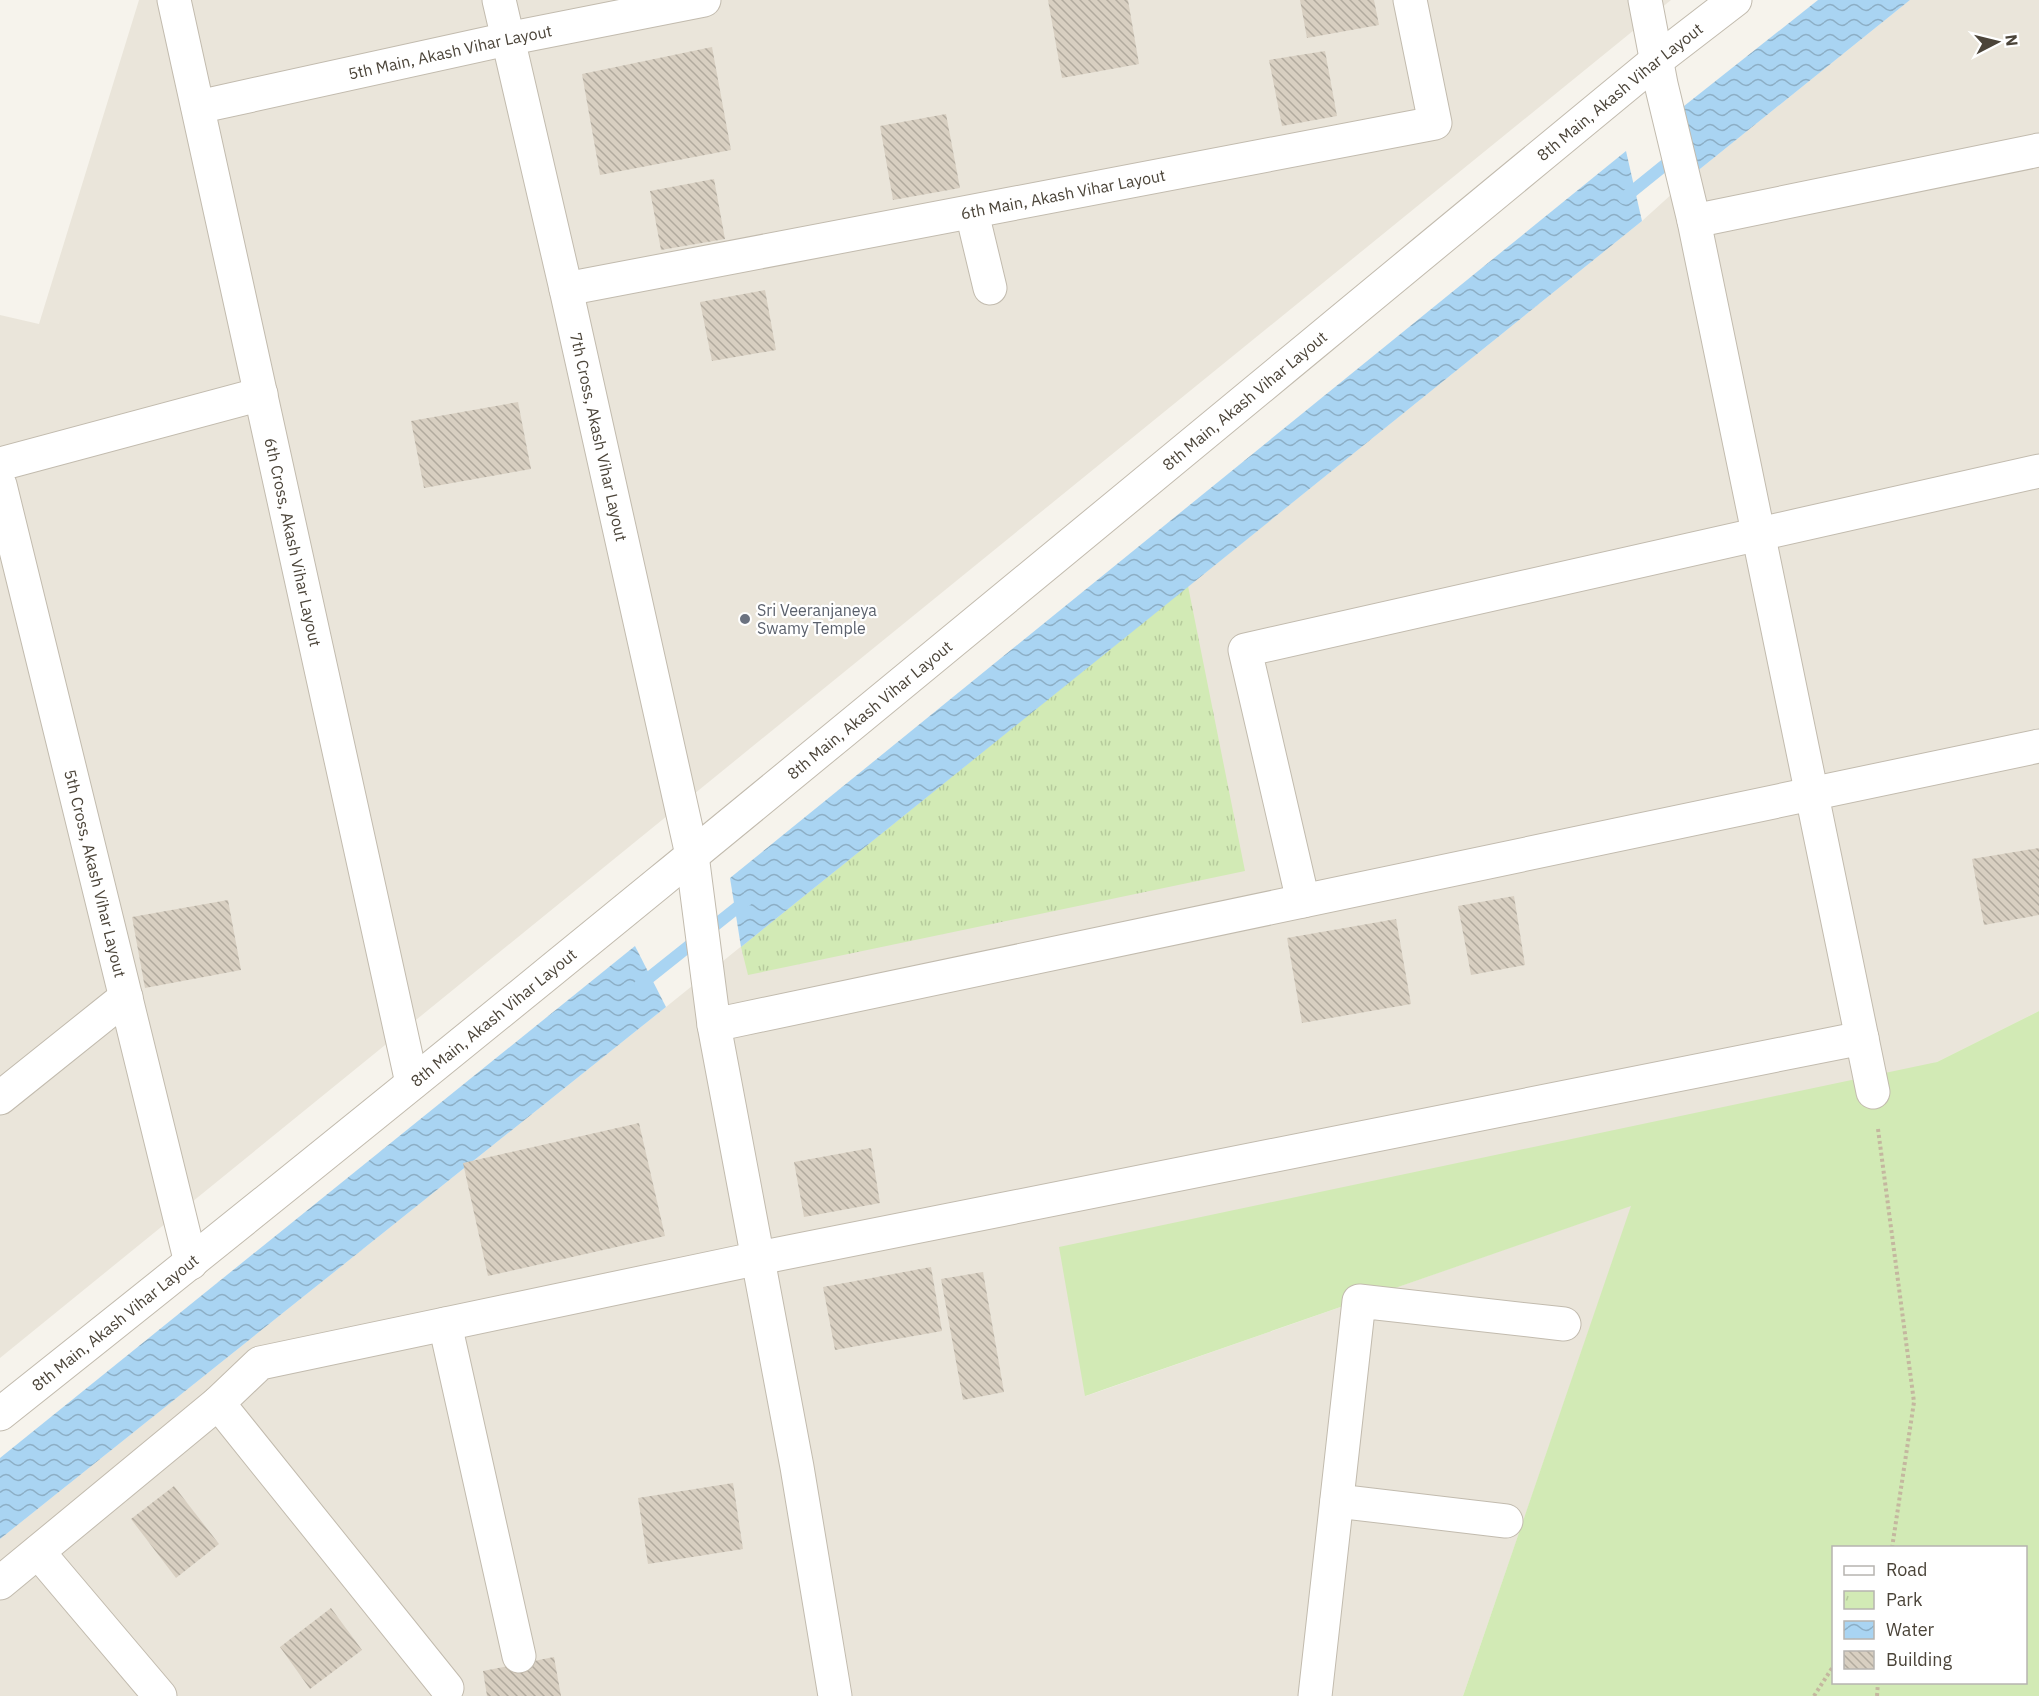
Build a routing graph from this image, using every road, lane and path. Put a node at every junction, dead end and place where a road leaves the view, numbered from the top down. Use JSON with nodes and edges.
{"nodes":[{"id":1,"x":174,"y":0,"type":"edge"},
{"id":2,"x":499,"y":0,"type":"edge"},
{"id":3,"x":704,"y":0,"type":"edge"},
{"id":4,"x":1410,"y":0,"type":"edge"},
{"id":5,"x":1645,"y":0,"type":"edge"},
{"id":6,"x":1735,"y":0,"type":"edge"},
{"id":7,"x":507,"y":39,"type":"junction"},
{"id":8,"x":1659,"y":72,"type":"junction"},
{"id":9,"x":198,"y":107,"type":"junction"},
{"id":10,"x":2039,"y":150,"type":"edge"},
{"id":11,"x":972,"y":213,"type":"junction"},
{"id":12,"x":1694,"y":221,"type":"junction"},
{"id":13,"x":990,"y":288,"type":"dead end"},
{"id":14,"x":566,"y":289,"type":"junction"},
{"id":15,"x":261,"y":394,"type":"junction"},
{"id":16,"x":0,"y":464,"type":"edge"},
{"id":17,"x":2039,"y":471,"type":"edge"},
{"id":18,"x":0,"y":485,"type":"edge"},
{"id":19,"x":1758,"y":534,"type":"junction"},
{"id":20,"x":2039,"y":746,"type":"edge"},
{"id":21,"x":1812,"y":794,"type":"junction"},
{"id":22,"x":693,"y":866,"type":"junction"},
{"id":23,"x":1303,"y":901,"type":"junction"},
{"id":24,"x":126,"y":997,"type":"junction"},
{"id":25,"x":714,"y":1025,"type":"junction"},
{"id":26,"x":1862,"y":1038,"type":"junction"},
{"id":27,"x":412,"y":1083,"type":"junction"},
{"id":28,"x":1873,"y":1092,"type":"joint"},
{"id":29,"x":0,"y":1098,"type":"edge"},
{"id":30,"x":759,"y":1258,"type":"junction"},
{"id":31,"x":191,"y":1263,"type":"junction"},
{"id":32,"x":446,"y":1324,"type":"junction"},
{"id":33,"x":1564,"y":1324,"type":"dead end"},
{"id":34,"x":218,"y":1403,"type":"junction"},
{"id":35,"x":0,"y":1414,"type":"edge"},
{"id":36,"x":1336,"y":1502,"type":"junction"},
{"id":37,"x":1506,"y":1521,"type":"dead end"},
{"id":38,"x":1892,"y":1546,"type":"edge"},
{"id":39,"x":38,"y":1552,"type":"junction"},
{"id":40,"x":0,"y":1583,"type":"edge"},
{"id":41,"x":519,"y":1656,"type":"dead end"},
{"id":42,"x":1832,"y":1667,"type":"edge"},
{"id":43,"x":447,"y":1688,"type":"dead end"},
{"id":44,"x":160,"y":1696,"type":"edge"},
{"id":45,"x":835,"y":1696,"type":"edge"},
{"id":46,"x":1316,"y":1696,"type":"edge"},
{"id":47,"x":1814,"y":1696,"type":"edge"}],
"edges":[{"from":1,"to":9,"type":"street","name":"6th Cross, Akash Vihar Layout"},
{"from":2,"to":7,"type":"street","name":"7th Cross, Akash Vihar Layout"},
{"from":3,"to":7,"type":"street","name":"5th Main, Akash Vihar Layout"},
{"from":4,"to":11,"type":"street","name":"6th Main, Akash Vihar Layout"},
{"from":5,"to":8,"type":"street"},
{"from":6,"to":8,"type":"street","name":"8th Main, Akash Vihar Layout"},
{"from":7,"to":9,"type":"street","name":"5th Main, Akash Vihar Layout"},
{"from":7,"to":14,"type":"street","name":"7th Cross, Akash Vihar Layout"},
{"from":8,"to":12,"type":"street"},
{"from":8,"to":22,"type":"street","name":"8th Main, Akash Vihar Layout"},
{"from":9,"to":15,"type":"street","name":"6th Cross, Akash Vihar Layout"},
{"from":10,"to":12,"type":"street"},
{"from":11,"to":13,"type":"street"},
{"from":11,"to":14,"type":"street","name":"6th Main, Akash Vihar Layout"},
{"from":12,"to":19,"type":"street"},
{"from":14,"to":22,"type":"street","name":"7th Cross, Akash Vihar Layout"},
{"from":15,"to":16,"type":"street"},
{"from":15,"to":27,"type":"street","name":"6th Cross, Akash Vihar Layout"},
{"from":17,"to":19,"type":"street"},
{"from":18,"to":24,"type":"street","name":"5th Cross, Akash Vihar Layout"},
{"from":19,"to":21,"type":"street"},
{"from":19,"to":23,"type":"street"},
{"from":20,"to":21,"type":"street"},
{"from":21,"to":23,"type":"street"},
{"from":21,"to":26,"type":"street"},
{"from":22,"to":25,"type":"street","name":"7th Cross, Akash Vihar Layout"},
{"from":22,"to":27,"type":"street","name":"8th Main, Akash Vihar Layout"},
{"from":23,"to":25,"type":"street"},
{"from":24,"to":29,"type":"street"},
{"from":24,"to":31,"type":"street","name":"5th Cross, Akash Vihar Layout"},
{"from":25,"to":30,"type":"street","name":"7th Cross, Akash Vihar Layout"},
{"from":26,"to":28,"type":"street"},
{"from":26,"to":30,"type":"street"},
{"from":27,"to":31,"type":"street","name":"8th Main, Akash Vihar Layout"},
{"from":28,"to":38,"type":"path"},
{"from":30,"to":32,"type":"street"},
{"from":30,"to":45,"type":"street","name":"7th Cross, Akash Vihar Layout"},
{"from":31,"to":35,"type":"street","name":"8th Main, Akash Vihar Layout"},
{"from":32,"to":34,"type":"street"},
{"from":32,"to":41,"type":"street"},
{"from":33,"to":36,"type":"street"},
{"from":34,"to":39,"type":"street"},
{"from":34,"to":43,"type":"street"},
{"from":36,"to":37,"type":"street"},
{"from":36,"to":46,"type":"street"},
{"from":39,"to":40,"type":"street"},
{"from":39,"to":44,"type":"street"},
{"from":42,"to":47,"type":"path"}]}
